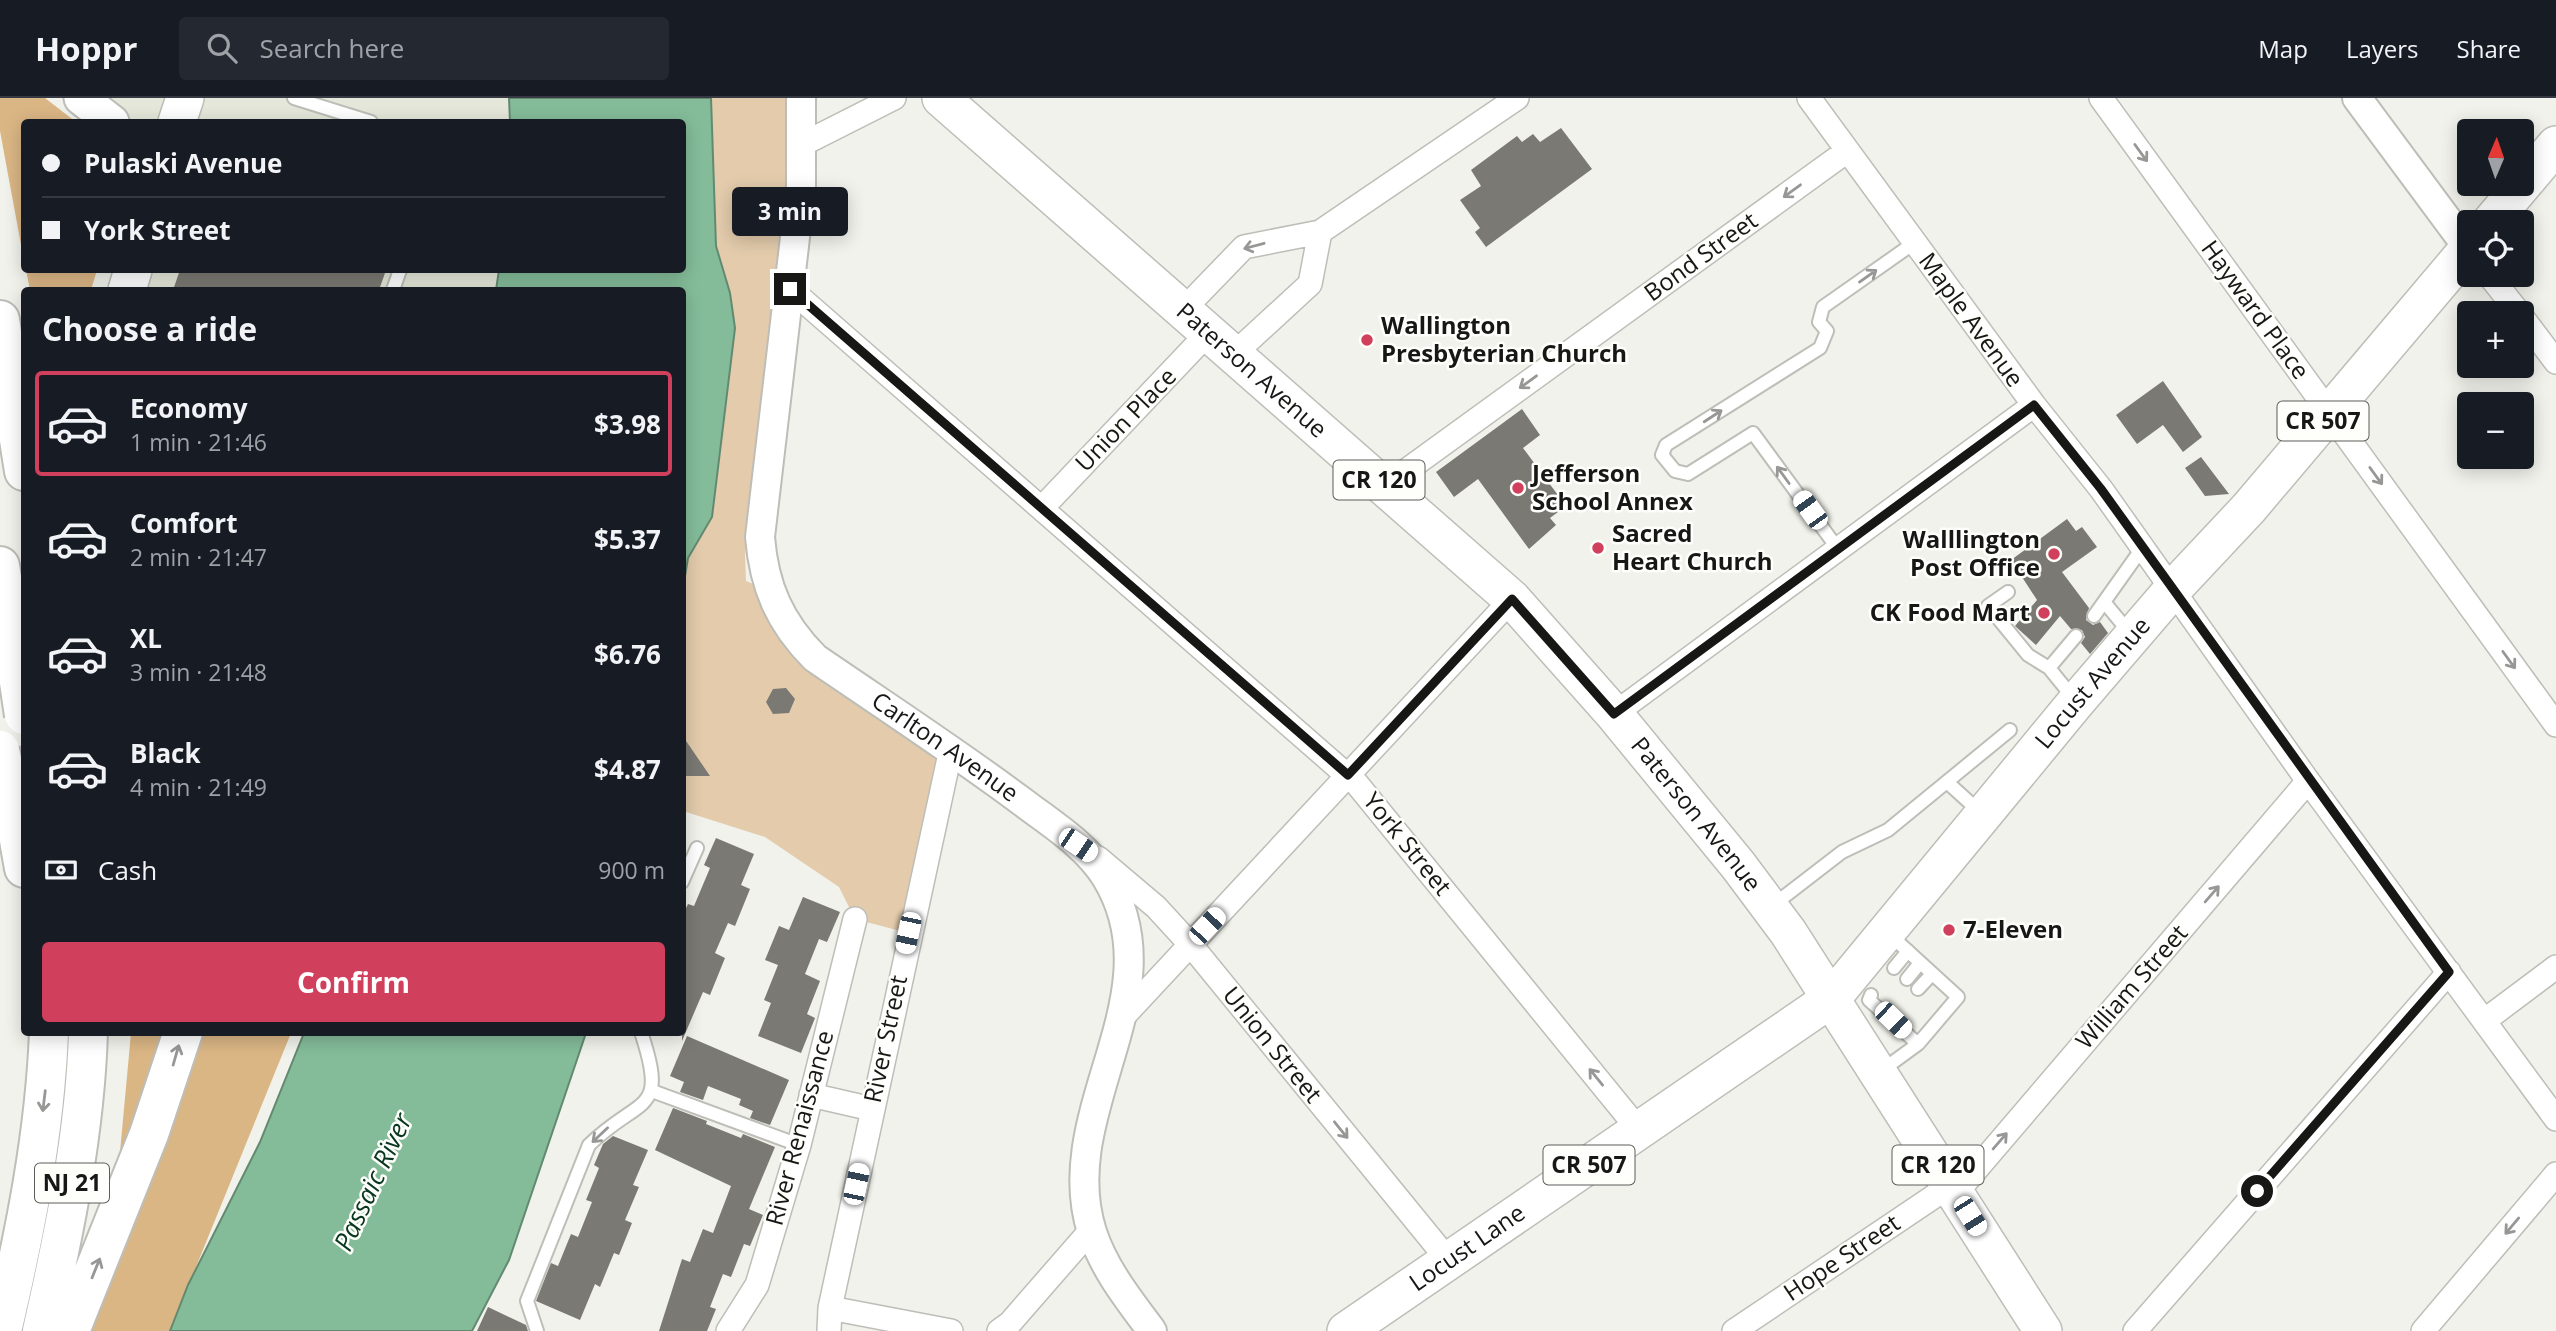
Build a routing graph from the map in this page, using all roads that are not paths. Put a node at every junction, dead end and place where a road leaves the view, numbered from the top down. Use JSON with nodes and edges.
{"nodes":[{"id":1,"x":81,"y":98,"type":"edge"},
{"id":2,"x":185,"y":98,"type":"edge"},
{"id":3,"x":294,"y":98,"type":"edge"},
{"id":4,"x":801,"y":98,"type":"edge"},
{"id":5,"x":894,"y":98,"type":"edge"},
{"id":6,"x":941,"y":98,"type":"edge"},
{"id":7,"x":1517,"y":98,"type":"edge"},
{"id":8,"x":1809,"y":98,"type":"edge"},
{"id":9,"x":2101,"y":98,"type":"edge"},
{"id":10,"x":2357,"y":98,"type":"edge"},
{"id":11,"x":108,"y":119,"type":"edge"},
{"id":12,"x":178,"y":119,"type":"edge"},
{"id":13,"x":361,"y":119,"type":"edge"},
{"id":14,"x":803,"y":144,"type":"junction"},
{"id":15,"x":2556,"y":145,"type":"edge"},
{"id":16,"x":1847,"y":151,"type":"junction"},
{"id":17,"x":2501,"y":210,"type":"edge"},
{"id":18,"x":1320,"y":232,"type":"junction"},
{"id":19,"x":2457,"y":232,"type":"edge"},
{"id":20,"x":1914,"y":243,"type":"junction"},
{"id":21,"x":2457,"y":262,"type":"edge"},
{"id":22,"x":2498,"y":287,"type":"edge"},
{"id":23,"x":790,"y":289,"type":"junction"},
{"id":24,"x":2509,"y":301,"type":"edge"},
{"id":25,"x":0,"y":320,"type":"edge"},
{"id":26,"x":1210,"y":331,"type":"junction"},
{"id":27,"x":2534,"y":333,"type":"edge"},
{"id":28,"x":2556,"y":362,"type":"edge"},
{"id":29,"x":2034,"y":405,"type":"junction"},
{"id":30,"x":2330,"y":413,"type":"junction"},
{"id":31,"x":21,"y":452,"type":"edge"},
{"id":32,"x":1385,"y":486,"type":"junction"},
{"id":33,"x":1042,"y":508,"type":"junction"},
{"id":34,"x":2143,"y":547,"type":"junction"},
{"id":35,"x":1838,"y":549,"type":"junction"},
{"id":36,"x":0,"y":566,"type":"edge"},
{"id":37,"x":2173,"y":589,"type":"junction"},
{"id":38,"x":2008,"y":592,"type":"dead end"},
{"id":39,"x":1512,"y":599,"type":"junction"},
{"id":40,"x":2105,"y":603,"type":"junction"},
{"id":41,"x":2094,"y":616,"type":"dead end"},
{"id":42,"x":2076,"y":636,"type":"dead end"},
{"id":43,"x":2133,"y":636,"type":"junction"},
{"id":44,"x":2049,"y":668,"type":"junction"},
{"id":45,"x":21,"y":695,"type":"edge"},
{"id":46,"x":2076,"y":702,"type":"junction"},
{"id":47,"x":21,"y":710,"type":"edge"},
{"id":48,"x":1614,"y":714,"type":"junction"},
{"id":49,"x":2556,"y":725,"type":"edge"},
{"id":50,"x":2010,"y":730,"type":"dead end"},
{"id":51,"x":951,"y":749,"type":"junction"},
{"id":52,"x":0,"y":750,"type":"edge"},
{"id":53,"x":1348,"y":775,"type":"junction"},
{"id":54,"x":2308,"y":781,"type":"junction"},
{"id":55,"x":1947,"y":782,"type":"junction"},
{"id":56,"x":8,"y":808,"type":"edge"},
{"id":57,"x":1982,"y":815,"type":"junction"},
{"id":58,"x":1078,"y":845,"type":"junction"},
{"id":59,"x":697,"y":848,"type":"dead end"},
{"id":60,"x":21,"y":857,"type":"edge"},
{"id":61,"x":686,"y":872,"type":"edge"},
{"id":62,"x":1769,"y":909,"type":"junction"},
{"id":63,"x":855,"y":919,"type":"dead end"},
{"id":64,"x":1897,"y":941,"type":"junction"},
{"id":65,"x":1190,"y":944,"type":"junction"},
{"id":66,"x":1920,"y":963,"type":"junction"},
{"id":67,"x":2556,"y":967,"type":"edge"},
{"id":68,"x":1894,"y":968,"type":"dead end"},
{"id":69,"x":2449,"y":972,"type":"junction"},
{"id":70,"x":1932,"y":974,"type":"junction"},
{"id":71,"x":1908,"y":979,"type":"dead end"},
{"id":72,"x":1918,"y":989,"type":"dead end"},
{"id":73,"x":1871,"y":995,"type":"dead end"},
{"id":74,"x":1832,"y":998,"type":"junction"},
{"id":75,"x":1121,"y":1019,"type":"junction"},
{"id":76,"x":2484,"y":1021,"type":"junction"},
{"id":77,"x":48,"y":1036,"type":"edge"},
{"id":78,"x":88,"y":1036,"type":"edge"},
{"id":79,"x":182,"y":1036,"type":"edge"},
{"id":80,"x":642,"y":1036,"type":"edge"},
{"id":81,"x":1918,"y":1044,"type":"junction"},
{"id":82,"x":1879,"y":1072,"type":"junction"},
{"id":83,"x":652,"y":1091,"type":"junction"},
{"id":84,"x":811,"y":1095,"type":"junction"},
{"id":85,"x":872,"y":1109,"type":"junction"},
{"id":86,"x":2556,"y":1119,"type":"edge"},
{"id":87,"x":1639,"y":1130,"type":"junction"},
{"id":88,"x":799,"y":1145,"type":"junction"},
{"id":89,"x":2556,"y":1174,"type":"edge"},
{"id":90,"x":1953,"y":1189,"type":"junction"},
{"id":91,"x":1091,"y":1230,"type":"junction"},
{"id":92,"x":1449,"y":1261,"type":"junction"},
{"id":93,"x":829,"y":1320,"type":"edge"},
{"id":94,"x":2,"y":1331,"type":"edge"},
{"id":95,"x":42,"y":1331,"type":"edge"},
{"id":96,"x":70,"y":1331,"type":"edge"},
{"id":97,"x":537,"y":1331,"type":"edge"},
{"id":98,"x":728,"y":1331,"type":"edge"},
{"id":99,"x":950,"y":1331,"type":"edge"},
{"id":100,"x":999,"y":1331,"type":"edge"},
{"id":101,"x":1152,"y":1331,"type":"edge"},
{"id":102,"x":1346,"y":1331,"type":"edge"},
{"id":103,"x":1734,"y":1331,"type":"edge"},
{"id":104,"x":2043,"y":1331,"type":"edge"},
{"id":105,"x":2135,"y":1331,"type":"edge"},
{"id":106,"x":2423,"y":1331,"type":"edge"}],
"edges":[{"from":1,"to":11,"type":"main road"},
{"from":2,"to":12,"type":"main road"},
{"from":3,"to":13,"type":"lane"},
{"from":4,"to":14,"type":"street","name":"Carlton Avenue"},
{"from":5,"to":14,"type":"street"},
{"from":6,"to":26,"type":"main road","name":"Paterson Avenue","number":"CR 120"},
{"from":7,"to":18,"type":"street"},
{"from":8,"to":16,"type":"street","name":"Maple Avenue"},
{"from":9,"to":30,"type":"street","name":"Hayward Place","one_way":true},
{"from":10,"to":19,"type":"street"},
{"from":14,"to":23,"type":"street","name":"Carlton Avenue"},
{"from":15,"to":17,"type":"main road"},
{"from":16,"to":20,"type":"street","name":"Maple Avenue"},
{"from":16,"to":32,"type":"street","name":"Bond Street","one_way":true},
{"from":18,"to":26,"type":"street"},
{"from":18,"to":26,"type":"street","one_way":true},
{"from":20,"to":29,"type":"street","name":"Maple Avenue"},
{"from":35,"to":20,"type":"lane","one_way":true},
{"from":21,"to":30,"type":"main road","name":"Locust Avenue","number":"CR 507"},
{"from":22,"to":24,"type":"street"},
{"from":23,"to":33,"type":"street","name":"York Street"},
{"from":23,"to":51,"type":"street","name":"Carlton Avenue"},
{"from":25,"to":31,"type":"highway"},
{"from":26,"to":32,"type":"main road","name":"Paterson Avenue","number":"CR 120"},
{"from":26,"to":33,"type":"street","name":"Union Place"},
{"from":27,"to":28,"type":"street"},
{"from":29,"to":34,"type":"street","name":"Maple Avenue"},
{"from":29,"to":35,"type":"street"},
{"from":30,"to":37,"type":"main road","name":"Locust Avenue","number":"CR 507"},
{"from":30,"to":49,"type":"street","name":"Hayward Place","one_way":true},
{"from":32,"to":39,"type":"main road","name":"Paterson Avenue","number":"CR 120"},
{"from":33,"to":53,"type":"street","name":"York Street"},
{"from":34,"to":37,"type":"street","name":"Maple Avenue"},
{"from":34,"to":40,"type":"lane"},
{"from":35,"to":48,"type":"street"},
{"from":36,"to":45,"type":"highway","bridge":true},
{"from":37,"to":43,"type":"main road","name":"Locust Avenue","number":"CR 507"},
{"from":37,"to":54,"type":"street","name":"Maple Avenue"},
{"from":38,"to":44,"type":"lane"},
{"from":39,"to":48,"type":"main road","name":"Paterson Avenue","number":"CR 120"},
{"from":39,"to":53,"type":"street"},
{"from":40,"to":41,"type":"lane"},
{"from":40,"to":43,"type":"lane"},
{"from":42,"to":44,"type":"lane"},
{"from":43,"to":46,"type":"main road","name":"Locust Avenue","number":"CR 507"},
{"from":44,"to":46,"type":"lane"},
{"from":46,"to":57,"type":"main road","name":"Locust Avenue","number":"CR 507"},
{"from":47,"to":56,"type":"street"},
{"from":48,"to":62,"type":"main road","name":"Paterson Avenue","number":"CR 120"},
{"from":50,"to":55,"type":"lane"},
{"from":51,"to":58,"type":"street","name":"Carlton Avenue"},
{"from":51,"to":85,"type":"street","name":"River Street"},
{"from":52,"to":56,"type":"highway","bridge":true},
{"from":53,"to":65,"type":"street"},
{"from":87,"to":53,"type":"street","name":"York Street","one_way":true},
{"from":54,"to":69,"type":"street","name":"Maple Avenue"},
{"from":90,"to":54,"type":"street","name":"William Street","one_way":true},
{"from":55,"to":57,"type":"lane"},
{"from":55,"to":62,"type":"lane"},
{"from":56,"to":60,"type":"highway"},
{"from":57,"to":64,"type":"main road","name":"Locust Avenue","number":"CR 507"},
{"from":58,"to":65,"type":"street","name":"Union Street"},
{"from":58,"to":75,"type":"street","name":"Carlton Avenue"},
{"from":59,"to":61,"type":"lane"},
{"from":62,"to":74,"type":"main road","name":"Paterson Avenue","number":"CR 120"},
{"from":63,"to":84,"type":"street","name":"River Renaissance"},
{"from":64,"to":66,"type":"lane"},
{"from":64,"to":68,"type":"lane"},
{"from":64,"to":74,"type":"main road","name":"Locust Avenue","number":"CR 507"},
{"from":65,"to":75,"type":"street"},
{"from":65,"to":92,"type":"street","name":"Union Street","one_way":true},
{"from":66,"to":70,"type":"lane"},
{"from":66,"to":71,"type":"lane"},
{"from":67,"to":76,"type":"street"},
{"from":69,"to":76,"type":"street","name":"Maple Avenue"},
{"from":69,"to":105,"type":"street"},
{"from":70,"to":72,"type":"lane"},
{"from":70,"to":81,"type":"lane"},
{"from":73,"to":81,"type":"lane"},
{"from":74,"to":82,"type":"main road","name":"Paterson Avenue","number":"CR 120"},
{"from":74,"to":87,"type":"main road","name":"Locust Lane","number":"CR 507"},
{"from":75,"to":91,"type":"street","name":"Carlton Avenue"},
{"from":76,"to":86,"type":"street","name":"Maple Avenue"},
{"from":77,"to":94,"type":"highway","number":"NJ 21","one_way":true},
{"from":78,"to":95,"type":"highway","number":"NJ 21"},
{"from":96,"to":79,"type":"highway","one_way":true},
{"from":80,"to":83,"type":"lane"},
{"from":81,"to":82,"type":"lane"},
{"from":82,"to":90,"type":"main road","name":"Paterson Avenue","number":"CR 120"},
{"from":83,"to":88,"type":"lane"},
{"from":83,"to":97,"type":"lane","one_way":true},
{"from":84,"to":85,"type":"street"},
{"from":84,"to":88,"type":"street","name":"River Renaissance"},
{"from":85,"to":93,"type":"street","name":"River Street"},
{"from":87,"to":92,"type":"main road","name":"Locust Lane","number":"CR 507"},
{"from":88,"to":98,"type":"street","name":"River Renaissance"},
{"from":89,"to":106,"type":"street","one_way":true},
{"from":90,"to":103,"type":"street","name":"Hope Street"},
{"from":90,"to":104,"type":"main road","name":"Paterson Avenue","number":"CR 120"},
{"from":91,"to":100,"type":"street"},
{"from":91,"to":101,"type":"street","name":"Carlton Avenue"},
{"from":92,"to":102,"type":"main road","name":"Locust Lane","number":"CR 507"},
{"from":93,"to":99,"type":"street"}]}
